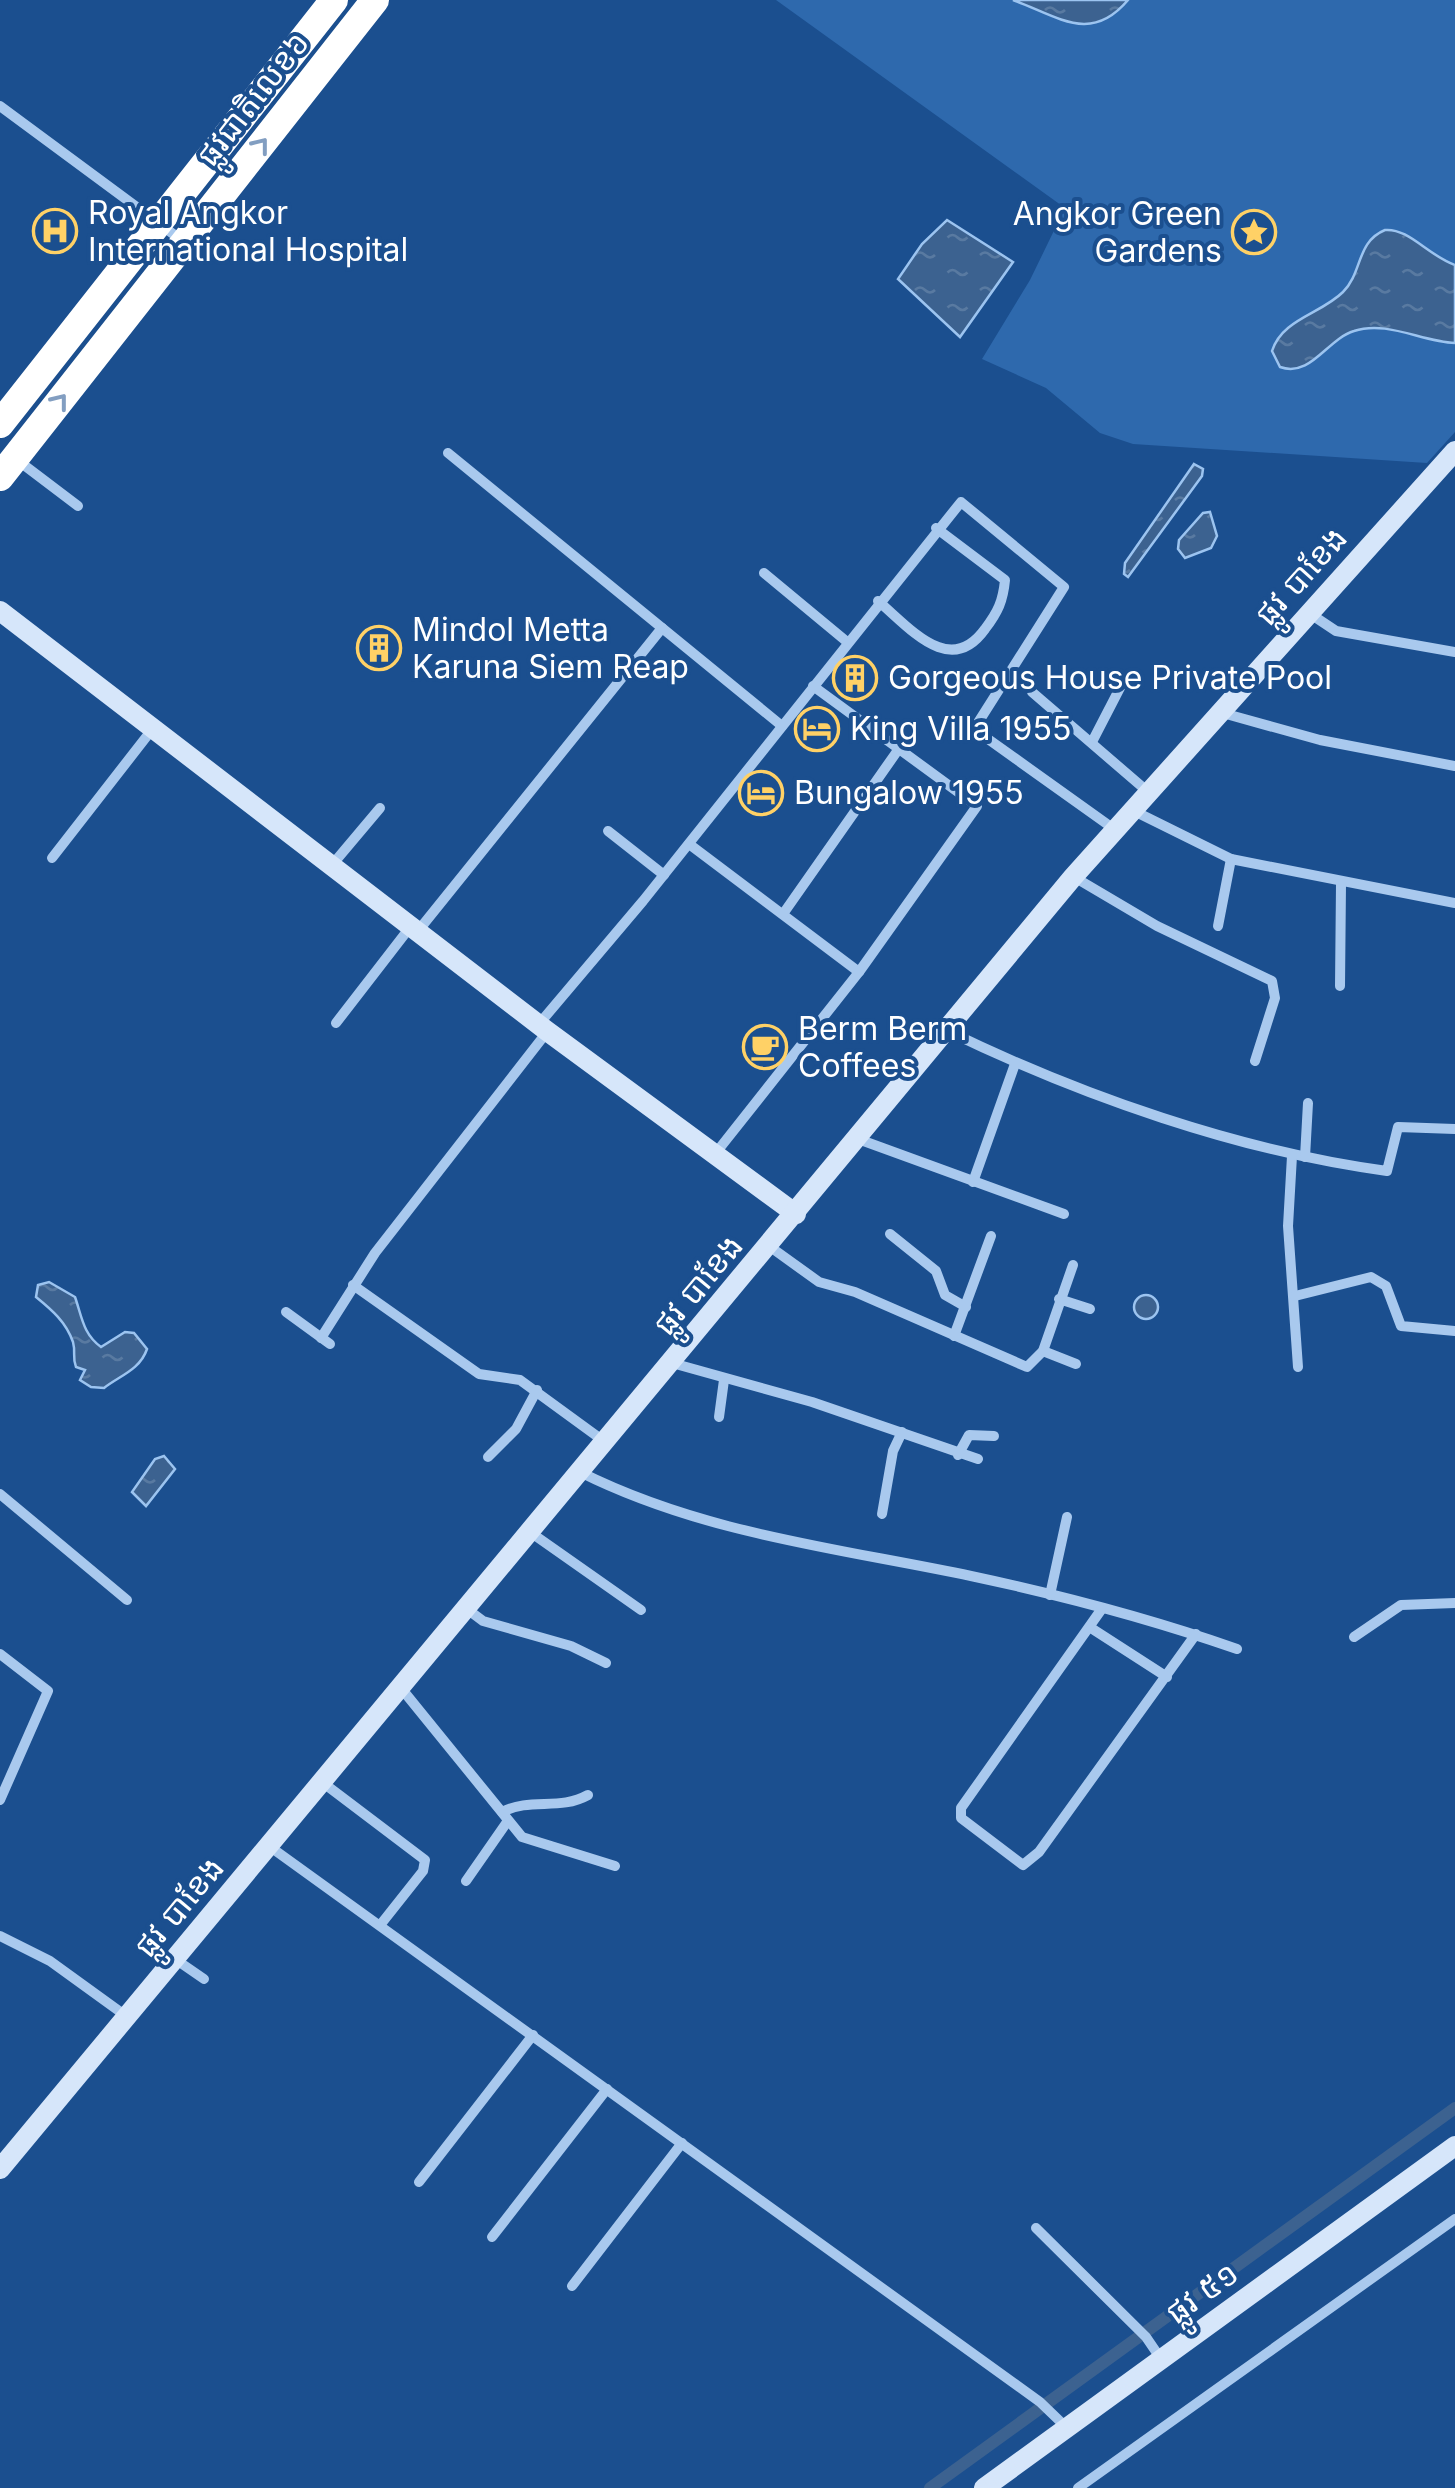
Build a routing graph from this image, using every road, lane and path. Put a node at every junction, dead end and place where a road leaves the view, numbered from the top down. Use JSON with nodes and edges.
{"nodes":[{"id":1,"x":334,"y":0,"type":"edge"},
{"id":2,"x":375,"y":0,"type":"edge"},
{"id":3,"x":0,"y":106,"type":"edge"},
{"id":4,"x":159,"y":222,"type":"junction"},
{"id":5,"x":184,"y":242,"type":"junction"},
{"id":6,"x":0,"y":424,"type":"edge"},
{"id":7,"x":1455,"y":451,"type":"edge"},
{"id":8,"x":448,"y":453,"type":"dead end"},
{"id":9,"x":8,"y":468,"type":"edge"},
{"id":10,"x":78,"y":506,"type":"dead end"},
{"id":11,"x":936,"y":528,"type":"junction"},
{"id":12,"x":764,"y":573,"type":"dead end"},
{"id":13,"x":878,"y":601,"type":"junction"},
{"id":14,"x":0,"y":611,"type":"edge"},
{"id":15,"x":1308,"y":612,"type":"junction"},
{"id":16,"x":662,"y":628,"type":"junction"},
{"id":17,"x":846,"y":641,"type":"junction"},
{"id":18,"x":1455,"y":652,"type":"edge"},
{"id":19,"x":1122,"y":684,"type":"dead end"},
{"id":20,"x":813,"y":686,"type":"junction"},
{"id":21,"x":1032,"y":692,"type":"dead end"},
{"id":22,"x":1218,"y":712,"type":"junction"},
{"id":23,"x":782,"y":726,"type":"junction"},
{"id":24,"x":154,"y":727,"type":"junction"},
{"id":25,"x":1092,"y":742,"type":"junction"},
{"id":26,"x":898,"y":750,"type":"junction"},
{"id":27,"x":1455,"y":766,"type":"edge"},
{"id":28,"x":1146,"y":791,"type":"junction"},
{"id":29,"x":380,"y":808,"type":"dead end"},
{"id":30,"x":1131,"y":809,"type":"junction"},
{"id":31,"x":1114,"y":830,"type":"junction"},
{"id":32,"x":608,"y":831,"type":"dead end"},
{"id":33,"x":689,"y":844,"type":"junction"},
{"id":34,"x":52,"y":858,"type":"dead end"},
{"id":35,"x":1230,"y":859,"type":"junction"},
{"id":36,"x":332,"y":865,"type":"junction"},
{"id":37,"x":664,"y":875,"type":"junction"},
{"id":38,"x":1073,"y":877,"type":"junction"},
{"id":39,"x":1341,"y":884,"type":"junction"},
{"id":40,"x":1455,"y":903,"type":"edge"},
{"id":41,"x":783,"y":914,"type":"junction"},
{"id":42,"x":1218,"y":926,"type":"dead end"},
{"id":43,"x":414,"y":929,"type":"junction"},
{"id":44,"x":859,"y":972,"type":"junction"},
{"id":45,"x":1340,"y":986,"type":"dead end"},
{"id":46,"x":336,"y":1023,"type":"dead end"},
{"id":47,"x":543,"y":1028,"type":"junction"},
{"id":48,"x":948,"y":1031,"type":"junction"},
{"id":49,"x":1255,"y":1061,"type":"dead end"},
{"id":50,"x":1015,"y":1064,"type":"junction"},
{"id":51,"x":1308,"y":1103,"type":"dead end"},
{"id":52,"x":1455,"y":1129,"type":"edge"},
{"id":53,"x":858,"y":1139,"type":"junction"},
{"id":54,"x":715,"y":1154,"type":"junction"},
{"id":55,"x":1298,"y":1156,"type":"junction"},
{"id":56,"x":973,"y":1182,"type":"junction"},
{"id":57,"x":796,"y":1214,"type":"junction"},
{"id":58,"x":1064,"y":1214,"type":"dead end"},
{"id":59,"x":890,"y":1234,"type":"dead end"},
{"id":60,"x":991,"y":1236,"type":"dead end"},
{"id":61,"x":769,"y":1246,"type":"junction"},
{"id":62,"x":1073,"y":1265,"type":"dead end"},
{"id":63,"x":353,"y":1285,"type":"junction"},
{"id":64,"x":1295,"y":1296,"type":"junction"},
{"id":65,"x":1059,"y":1299,"type":"junction"},
{"id":66,"x":966,"y":1306,"type":"junction"},
{"id":67,"x":1090,"y":1309,"type":"dead end"},
{"id":68,"x":286,"y":1312,"type":"dead end"},
{"id":69,"x":1455,"y":1331,"type":"edge"},
{"id":70,"x":954,"y":1336,"type":"junction"},
{"id":71,"x":1043,"y":1351,"type":"junction"},
{"id":72,"x":672,"y":1362,"type":"junction"},
{"id":73,"x":1076,"y":1364,"type":"dead end"},
{"id":74,"x":1298,"y":1368,"type":"dead end"},
{"id":75,"x":724,"y":1380,"type":"junction"},
{"id":76,"x":537,"y":1390,"type":"junction"},
{"id":77,"x":720,"y":1417,"type":"dead end"},
{"id":78,"x":902,"y":1432,"type":"junction"},
{"id":79,"x":994,"y":1436,"type":"dead end"},
{"id":80,"x":606,"y":1442,"type":"junction"},
{"id":81,"x":958,"y":1454,"type":"junction"},
{"id":82,"x":488,"y":1457,"type":"dead end"},
{"id":83,"x":978,"y":1459,"type":"dead end"},
{"id":84,"x":580,"y":1472,"type":"junction"},
{"id":85,"x":0,"y":1494,"type":"edge"},
{"id":86,"x":882,"y":1514,"type":"dead end"},
{"id":87,"x":1067,"y":1518,"type":"dead end"},
{"id":88,"x":530,"y":1532,"type":"junction"},
{"id":89,"x":1050,"y":1595,"type":"junction"},
{"id":90,"x":128,"y":1600,"type":"dead end"},
{"id":91,"x":1455,"y":1603,"type":"edge"},
{"id":92,"x":467,"y":1609,"type":"junction"},
{"id":93,"x":642,"y":1610,"type":"dead end"},
{"id":94,"x":1101,"y":1610,"type":"junction"},
{"id":95,"x":1091,"y":1628,"type":"junction"},
{"id":96,"x":1196,"y":1634,"type":"junction"},
{"id":97,"x":1354,"y":1637,"type":"dead end"},
{"id":98,"x":1238,"y":1649,"type":"dead end"},
{"id":99,"x":0,"y":1654,"type":"edge"},
{"id":100,"x":606,"y":1663,"type":"dead end"},
{"id":101,"x":1167,"y":1677,"type":"junction"},
{"id":102,"x":401,"y":1688,"type":"junction"},
{"id":103,"x":322,"y":1782,"type":"junction"},
{"id":104,"x":588,"y":1795,"type":"dead end"},
{"id":105,"x":0,"y":1800,"type":"edge"},
{"id":106,"x":504,"y":1817,"type":"junction"},
{"id":107,"x":269,"y":1846,"type":"junction"},
{"id":108,"x":615,"y":1866,"type":"dead end"},
{"id":109,"x":466,"y":1881,"type":"dead end"},
{"id":110,"x":381,"y":1924,"type":"junction"},
{"id":111,"x":0,"y":1936,"type":"edge"},
{"id":112,"x":175,"y":1959,"type":"junction"},
{"id":113,"x":204,"y":1979,"type":"dead end"},
{"id":114,"x":127,"y":2016,"type":"junction"},
{"id":115,"x":533,"y":2035,"type":"junction"},
{"id":116,"x":608,"y":2089,"type":"junction"},
{"id":117,"x":682,"y":2143,"type":"junction"},
{"id":118,"x":1455,"y":2146,"type":"edge"},
{"id":119,"x":0,"y":2169,"type":"edge"},
{"id":120,"x":418,"y":2182,"type":"dead end"},
{"id":121,"x":1455,"y":2219,"type":"edge"},
{"id":122,"x":1036,"y":2228,"type":"dead end"},
{"id":123,"x":492,"y":2237,"type":"dead end"},
{"id":124,"x":572,"y":2286,"type":"dead end"},
{"id":125,"x":1153,"y":2347,"type":"junction"},
{"id":126,"x":1061,"y":2424,"type":"junction"},
{"id":127,"x":984,"y":2488,"type":"edge"},
{"id":128,"x":1078,"y":2488,"type":"edge"}],
"edges":[{"from":1,"to":4,"type":"highway","name":"ផ្លូវជាតិលេខ៦"},
{"from":5,"to":2,"type":"highway","name":"ផ្លូវជាតិលេខ៦","one_way":true},
{"from":3,"to":4,"type":"street"},
{"from":4,"to":5,"type":"street"},
{"from":4,"to":6,"type":"highway","name":"ផ្លូវជាតិលេខ៦"},
{"from":9,"to":5,"type":"highway","name":"ផ្លូវជាតិលេខ៦","one_way":true},
{"from":7,"to":15,"type":"street","name":"ផ្លូវ បាខែង"},
{"from":8,"to":16,"type":"street"},
{"from":9,"to":10,"type":"street"},
{"from":11,"to":13,"type":"street"},
{"from":11,"to":13,"type":"street"},
{"from":11,"to":31,"type":"street"},
{"from":12,"to":17,"type":"street"},
{"from":13,"to":17,"type":"street"},
{"from":14,"to":24,"type":"street"},
{"from":15,"to":18,"type":"street"},
{"from":15,"to":22,"type":"street","name":"ផ្លូវ បាខែង"},
{"from":16,"to":23,"type":"street"},
{"from":16,"to":43,"type":"street"},
{"from":17,"to":20,"type":"street"},
{"from":19,"to":25,"type":"street"},
{"from":20,"to":23,"type":"street"},
{"from":20,"to":26,"type":"street"},
{"from":21,"to":25,"type":"street"},
{"from":22,"to":27,"type":"street"},
{"from":22,"to":28,"type":"street","name":"ផ្លូវ បាខែង"},
{"from":23,"to":33,"type":"street"},
{"from":24,"to":34,"type":"street"},
{"from":24,"to":36,"type":"street"},
{"from":25,"to":28,"type":"street"},
{"from":26,"to":41,"type":"street"},
{"from":26,"to":44,"type":"street"},
{"from":28,"to":30,"type":"street","name":"ផ្លូវ បាខែង"},
{"from":29,"to":36,"type":"street"},
{"from":30,"to":31,"type":"street","name":"ផ្លូវ បាខែង"},
{"from":30,"to":35,"type":"street"},
{"from":31,"to":38,"type":"street","name":"ផ្លូវ បាខែង"},
{"from":32,"to":37,"type":"street"},
{"from":33,"to":37,"type":"street"},
{"from":33,"to":41,"type":"street"},
{"from":35,"to":39,"type":"street"},
{"from":35,"to":42,"type":"street"},
{"from":36,"to":43,"type":"street"},
{"from":37,"to":47,"type":"street"},
{"from":38,"to":48,"type":"street","name":"ផ្លូវ បាខែង"},
{"from":38,"to":49,"type":"street"},
{"from":39,"to":40,"type":"street"},
{"from":39,"to":45,"type":"street"},
{"from":41,"to":44,"type":"street"},
{"from":43,"to":46,"type":"street"},
{"from":43,"to":47,"type":"street"},
{"from":44,"to":54,"type":"street"},
{"from":47,"to":54,"type":"street"},
{"from":47,"to":63,"type":"street"},
{"from":48,"to":50,"type":"street"},
{"from":48,"to":53,"type":"street","name":"ផ្លូវ បាខែង"},
{"from":50,"to":55,"type":"street"},
{"from":50,"to":56,"type":"street"},
{"from":51,"to":55,"type":"street"},
{"from":52,"to":55,"type":"street"},
{"from":53,"to":56,"type":"street"},
{"from":53,"to":57,"type":"street","name":"ផ្លូវ បាខែង"},
{"from":54,"to":57,"type":"street"},
{"from":55,"to":64,"type":"street"},
{"from":56,"to":58,"type":"street"},
{"from":57,"to":61,"type":"street","name":"ផ្លូវ បាខែង"},
{"from":59,"to":66,"type":"street"},
{"from":60,"to":66,"type":"street"},
{"from":61,"to":70,"type":"street"},
{"from":61,"to":72,"type":"street","name":"ផ្លូវ បាខែង"},
{"from":62,"to":65,"type":"street"},
{"from":63,"to":68,"type":"street"},
{"from":63,"to":76,"type":"street"},
{"from":64,"to":69,"type":"street"},
{"from":64,"to":74,"type":"street"},
{"from":65,"to":67,"type":"street"},
{"from":65,"to":71,"type":"street"},
{"from":66,"to":70,"type":"street"},
{"from":70,"to":71,"type":"street"},
{"from":71,"to":73,"type":"street"},
{"from":72,"to":75,"type":"street"},
{"from":72,"to":80,"type":"street","name":"ផ្លូវ បាខែង"},
{"from":75,"to":77,"type":"street"},
{"from":75,"to":78,"type":"street"},
{"from":76,"to":80,"type":"street"},
{"from":76,"to":82,"type":"street"},
{"from":78,"to":81,"type":"street"},
{"from":78,"to":86,"type":"street"},
{"from":79,"to":81,"type":"street"},
{"from":80,"to":84,"type":"street","name":"ផ្លូវ បាខែង"},
{"from":81,"to":83,"type":"street"},
{"from":84,"to":88,"type":"street","name":"ផ្លូវ បាខែង"},
{"from":84,"to":89,"type":"street"},
{"from":85,"to":90,"type":"street"},
{"from":87,"to":89,"type":"street"},
{"from":88,"to":92,"type":"street","name":"ផ្លូវ បាខែង"},
{"from":88,"to":93,"type":"street"},
{"from":89,"to":94,"type":"street"},
{"from":91,"to":97,"type":"street"},
{"from":92,"to":100,"type":"street"},
{"from":92,"to":102,"type":"street","name":"ផ្លូវ បាខែង"},
{"from":94,"to":95,"type":"street"},
{"from":94,"to":96,"type":"street"},
{"from":95,"to":101,"type":"street"},
{"from":95,"to":101,"type":"street"},
{"from":96,"to":98,"type":"street"},
{"from":96,"to":101,"type":"street"},
{"from":99,"to":105,"type":"street"},
{"from":102,"to":103,"type":"street","name":"ផ្លូវ បាខែង"},
{"from":102,"to":106,"type":"street"},
{"from":103,"to":107,"type":"street","name":"ផ្លូវ បាខែង"},
{"from":103,"to":110,"type":"street"},
{"from":104,"to":106,"type":"street"},
{"from":106,"to":108,"type":"street"},
{"from":106,"to":109,"type":"street"},
{"from":107,"to":110,"type":"street"},
{"from":107,"to":112,"type":"street","name":"ផ្លូវ បាខែង"},
{"from":110,"to":115,"type":"street"},
{"from":111,"to":114,"type":"street"},
{"from":112,"to":113,"type":"street"},
{"from":112,"to":114,"type":"street","name":"ផ្លូវ បាខែង"},
{"from":114,"to":119,"type":"street","name":"ផ្លូវ បាខែង"},
{"from":115,"to":116,"type":"street"},
{"from":115,"to":120,"type":"street"},
{"from":116,"to":117,"type":"street"},
{"from":116,"to":123,"type":"street"},
{"from":117,"to":124,"type":"street"},
{"from":117,"to":126,"type":"street"},
{"from":118,"to":125,"type":"street","name":"ផ្លូវ ៥១"},
{"from":121,"to":128,"type":"street"},
{"from":122,"to":125,"type":"street"},
{"from":125,"to":126,"type":"street","name":"ផ្លូវ ៥១"},
{"from":126,"to":127,"type":"street","name":"ផ្លូវ ៥១"}]}
